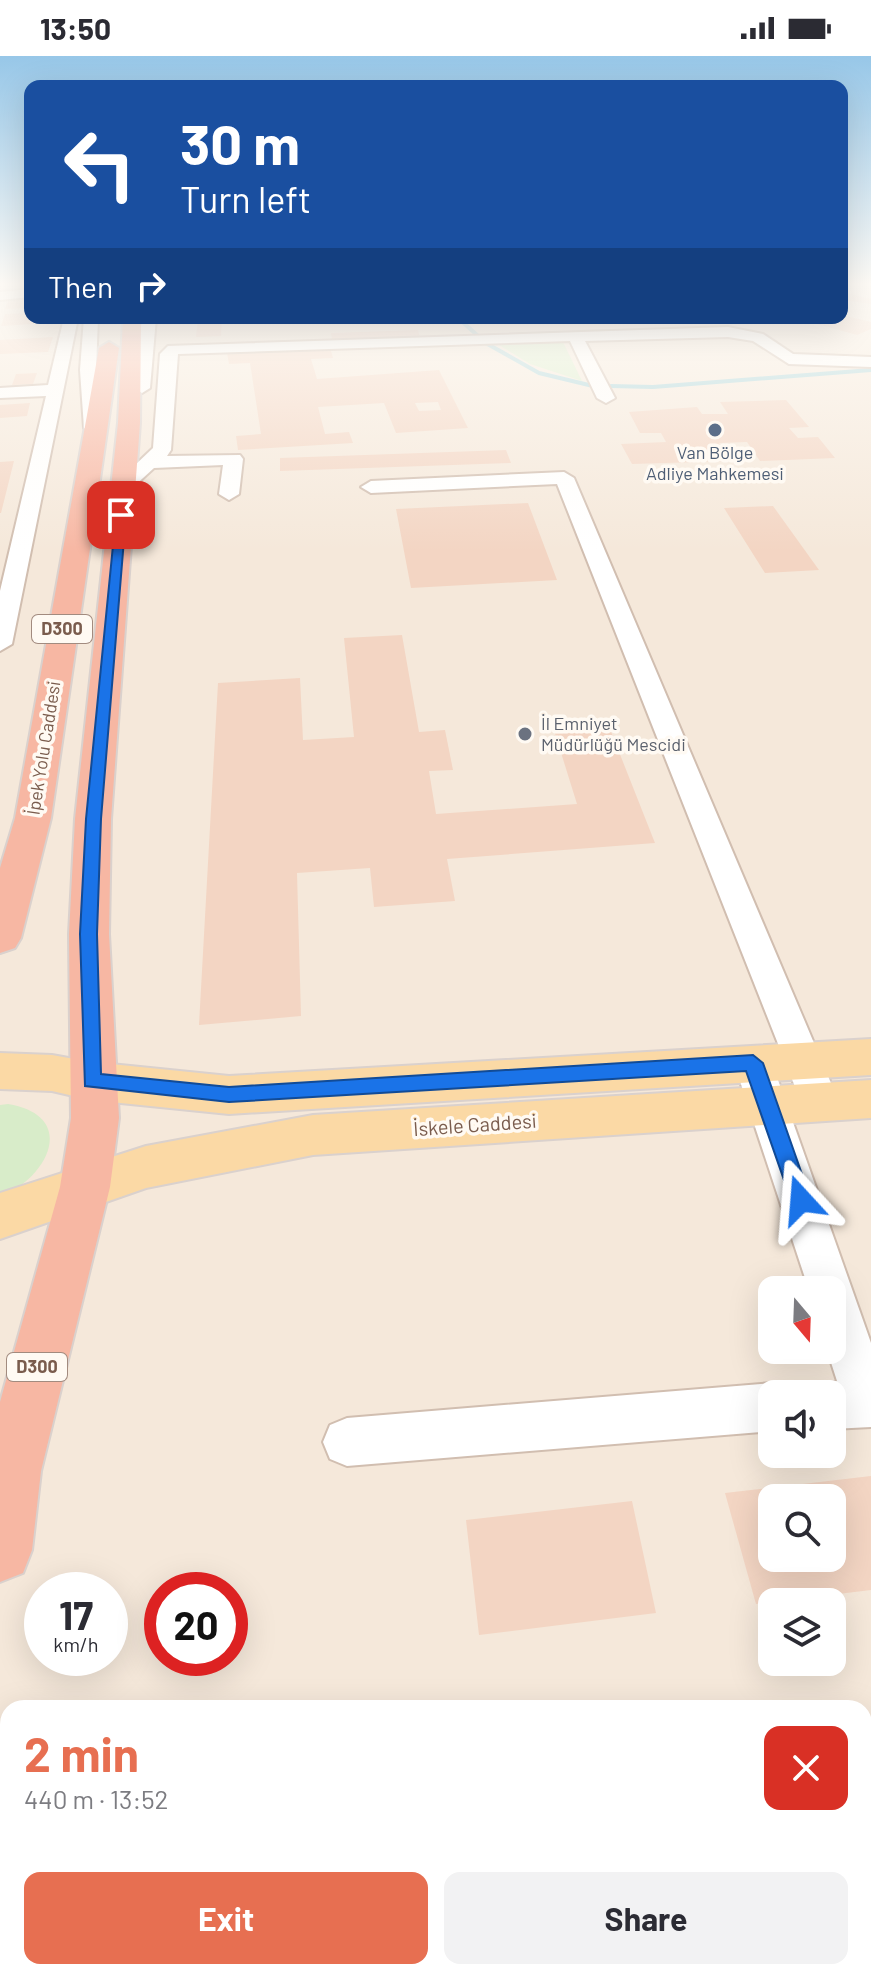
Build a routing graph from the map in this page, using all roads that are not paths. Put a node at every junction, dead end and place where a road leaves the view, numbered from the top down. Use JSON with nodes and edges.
{"nodes":[{"id":1,"x":60,"y":373,"type":"edge"},
{"id":2,"x":88,"y":373,"type":"edge"},
{"id":3,"x":107,"y":373,"type":"edge"},
{"id":4,"x":130,"y":373,"type":"edge"},
{"id":5,"x":145,"y":373,"type":"edge"},
{"id":6,"x":167,"y":373,"type":"edge"},
{"id":7,"x":593,"y":373,"type":"edge"},
{"id":8,"x":57,"y":390,"type":"junction"},
{"id":9,"x":0,"y":393,"type":"edge"},
{"id":10,"x":606,"y":398,"type":"dead end"},
{"id":11,"x":129,"y":423,"type":"junction"},
{"id":12,"x":93,"y":428,"type":"junction"},
{"id":13,"x":149,"y":462,"type":"junction"},
{"id":14,"x":124,"y":485,"type":"junction"},
{"id":15,"x":371,"y":487,"type":"dead end"},
{"id":16,"x":229,"y":494,"type":"dead end"},
{"id":17,"x":0,"y":644,"type":"edge"},
{"id":18,"x":0,"y":938,"type":"edge"},
{"id":19,"x":871,"y":1057,"type":"edge"},
{"id":20,"x":0,"y":1071,"type":"edge"},
{"id":21,"x":91,"y":1081,"type":"junction"},
{"id":22,"x":812,"y":1081,"type":"junction"},
{"id":23,"x":761,"y":1084,"type":"junction"},
{"id":24,"x":871,"y":1099,"type":"edge"},
{"id":25,"x":85,"y":1187,"type":"junction"},
{"id":26,"x":0,"y":1216,"type":"edge"},
{"id":27,"x":826,"y":1276,"type":"edge"},
{"id":28,"x":846,"y":1356,"type":"edge"},
{"id":29,"x":857,"y":1403,"type":"edge"},
{"id":30,"x":758,"y":1408,"type":"edge"},
{"id":31,"x":347,"y":1442,"type":"dead end"},
{"id":32,"x":0,"y":1550,"type":"edge"}],
"edges":[{"from":1,"to":8,"type":"street"},
{"from":2,"to":12,"type":"street"},
{"from":3,"to":12,"type":"highway","name":"İpek Yolu Caddesi","number":"D300"},
{"from":4,"to":11,"type":"highway","number":"D300"},
{"from":5,"to":11,"type":"street"},
{"from":6,"to":13,"type":"street"},
{"from":7,"to":10,"type":"street"},
{"from":8,"to":9,"type":"street"},
{"from":8,"to":17,"type":"street"},
{"from":11,"to":14,"type":"highway","number":"D300"},
{"from":12,"to":18,"type":"highway","name":"İpek Yolu Caddesi","number":"D300"},
{"from":13,"to":14,"type":"street"},
{"from":13,"to":16,"type":"street"},
{"from":14,"to":21,"type":"highway","number":"D300"},
{"from":15,"to":22,"type":"street"},
{"from":19,"to":22,"type":"main road"},
{"from":20,"to":21,"type":"main road"},
{"from":21,"to":23,"type":"main road"},
{"from":21,"to":25,"type":"highway"},
{"from":22,"to":23,"type":"main road","name":"İskele Caddesi"},
{"from":22,"to":24,"type":"main road","name":"İskele Caddesi"},
{"from":23,"to":25,"type":"main road","name":"İskele Caddesi"},
{"from":23,"to":27,"type":"street"},
{"from":25,"to":26,"type":"main road","name":"İskele Caddesi"},
{"from":25,"to":32,"type":"highway","number":"D300"},
{"from":28,"to":29,"type":"street"},
{"from":30,"to":31,"type":"street"}]}
